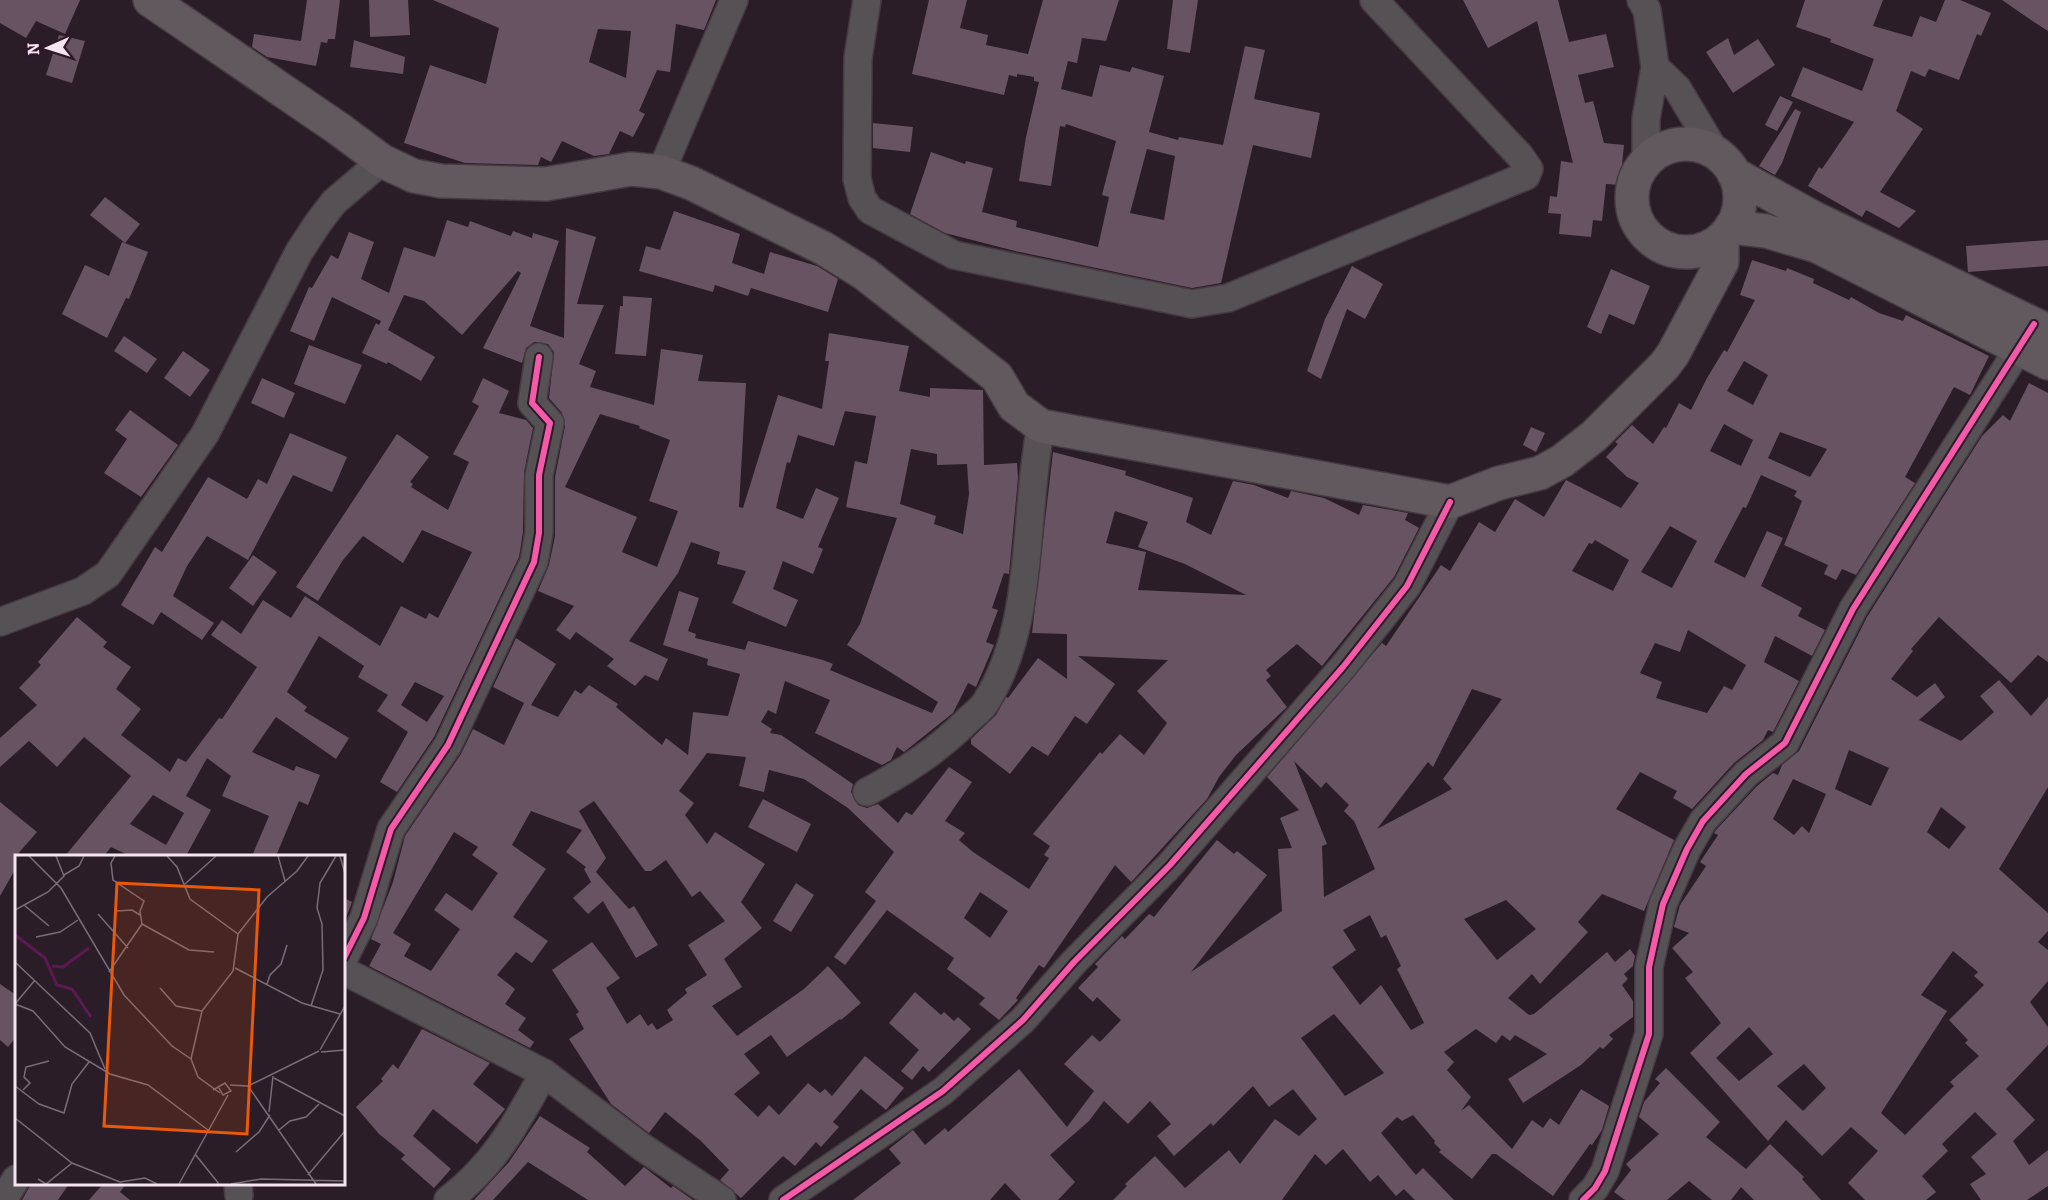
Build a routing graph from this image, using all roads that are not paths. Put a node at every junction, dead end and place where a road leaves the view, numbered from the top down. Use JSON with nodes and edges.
{"nodes":[{"id":1,"x":150,"y":0,"type":"edge"},
{"id":2,"x":734,"y":0,"type":"edge"},
{"id":3,"x":867,"y":0,"type":"edge"},
{"id":4,"x":1374,"y":0,"type":"edge"},
{"id":5,"x":1648,"y":3,"type":"edge"},
{"id":6,"x":1655,"y":67,"type":"junction"},
{"id":7,"x":382,"y":161,"type":"junction"},
{"id":8,"x":1646,"y":162,"type":"junction"},
{"id":9,"x":1725,"y":164,"type":"junction"},
{"id":10,"x":661,"y":172,"type":"junction"},
{"id":11,"x":1726,"y":233,"type":"junction"},
{"id":12,"x":1681,"y":252,"type":"junction"},
{"id":13,"x":1700,"y":301,"type":"junction"},
{"id":14,"x":2037,"y":342,"type":"edge"},
{"id":15,"x":539,"y":357,"type":"dead end"},
{"id":16,"x":1041,"y":426,"type":"junction"},
{"id":17,"x":1450,"y":502,"type":"junction"},
{"id":18,"x":0,"y":622,"type":"edge"},
{"id":19,"x":867,"y":792,"type":"dead end"},
{"id":20,"x":345,"y":956,"type":"edge"},
{"id":21,"x":345,"y":972,"type":"edge"},
{"id":22,"x":544,"y":1073,"type":"junction"},
{"id":23,"x":15,"y":1181,"type":"edge"},
{"id":24,"x":3,"y":1200,"type":"edge"},
{"id":25,"x":448,"y":1200,"type":"edge"},
{"id":26,"x":722,"y":1200,"type":"edge"},
{"id":27,"x":783,"y":1200,"type":"edge"},
{"id":28,"x":1583,"y":1200,"type":"edge"}],
"edges":[{"from":1,"to":7,"type":"main road"},
{"from":2,"to":10,"type":"street"},
{"from":3,"to":4,"type":"street"},
{"from":5,"to":6,"type":"street"},
{"from":6,"to":8,"type":"street"},
{"from":6,"to":9,"type":"street"},
{"from":7,"to":10,"type":"main road"},
{"from":7,"to":18,"type":"street"},
{"from":8,"to":9,"type":"main road"},
{"from":8,"to":12,"type":"main road"},
{"from":9,"to":11,"type":"main road"},
{"from":9,"to":14,"type":"main road"},
{"from":10,"to":16,"type":"main road"},
{"from":11,"to":12,"type":"main road"},
{"from":11,"to":13,"type":"main road"},
{"from":11,"to":14,"type":"main road"},
{"from":12,"to":13,"type":"main road"},
{"from":13,"to":17,"type":"main road"},
{"from":14,"to":28,"type":"street"},
{"from":15,"to":20,"type":"street"},
{"from":16,"to":17,"type":"main road"},
{"from":16,"to":19,"type":"street"},
{"from":17,"to":27,"type":"street"},
{"from":21,"to":22,"type":"street"},
{"from":22,"to":25,"type":"street"},
{"from":22,"to":26,"type":"street"},
{"from":23,"to":24,"type":"street"}]}
